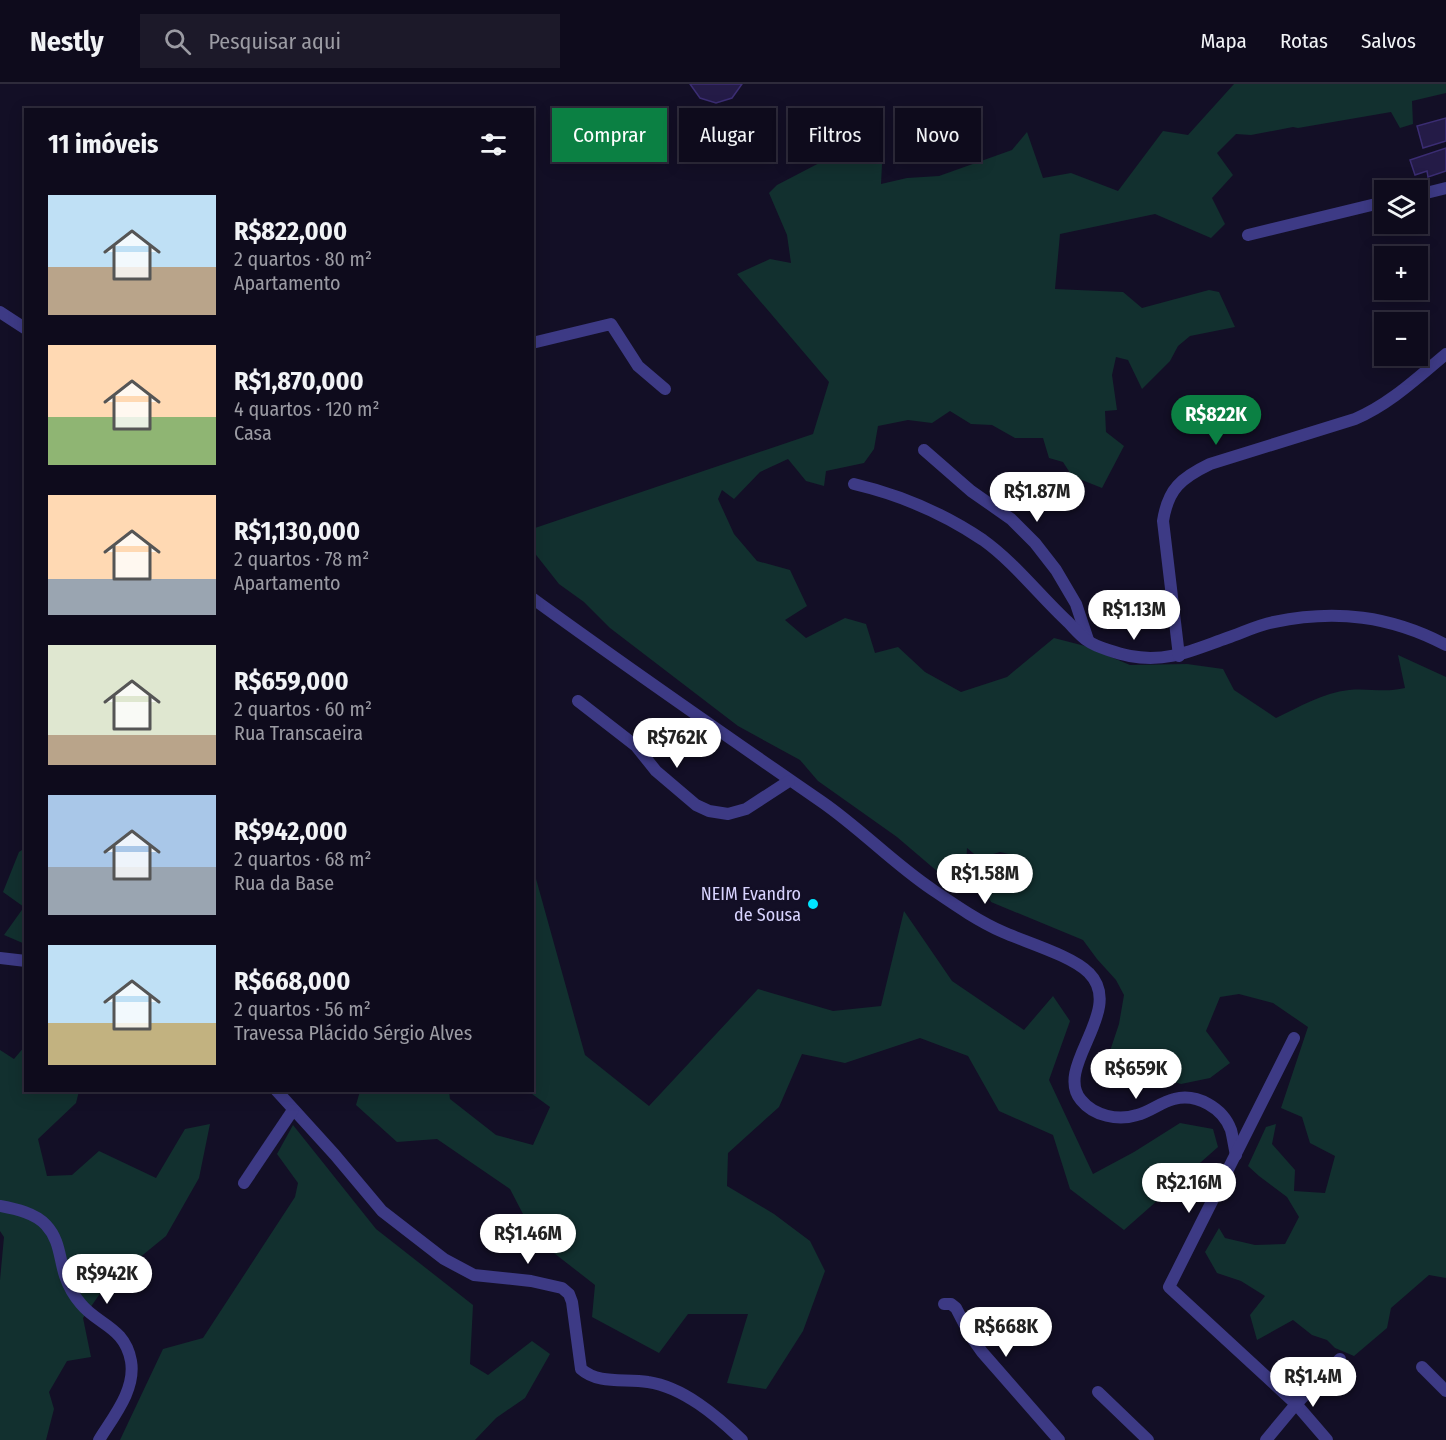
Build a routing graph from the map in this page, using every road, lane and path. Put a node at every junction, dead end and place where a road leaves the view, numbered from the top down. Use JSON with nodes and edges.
{"nodes":[{"id":1,"x":1446,"y":188,"type":"edge"},
{"id":2,"x":1428,"y":192,"type":"edge"},
{"id":3,"x":1374,"y":204,"type":"edge"},
{"id":4,"x":1248,"y":235,"type":"dead end"},
{"id":5,"x":0,"y":312,"type":"edge"},
{"id":6,"x":24,"y":328,"type":"edge"},
{"id":7,"x":534,"y":343,"type":"edge"},
{"id":8,"x":1446,"y":354,"type":"edge"},
{"id":9,"x":665,"y":389,"type":"dead end"},
{"id":10,"x":924,"y":450,"type":"dead end"},
{"id":11,"x":854,"y":484,"type":"dead end"},
{"id":12,"x":534,"y":599,"type":"edge"},
{"id":13,"x":1088,"y":642,"type":"junction"},
{"id":14,"x":1446,"y":645,"type":"edge"},
{"id":15,"x":1179,"y":656,"type":"junction"},
{"id":16,"x":578,"y":700,"type":"dead end"},
{"id":17,"x":789,"y":781,"type":"junction"},
{"id":18,"x":0,"y":957,"type":"edge"},
{"id":19,"x":24,"y":961,"type":"edge"},
{"id":20,"x":1294,"y":1038,"type":"dead end"},
{"id":21,"x":278,"y":1092,"type":"edge"},
{"id":22,"x":293,"y":1110,"type":"junction"},
{"id":23,"x":1236,"y":1155,"type":"junction"},
{"id":24,"x":243,"y":1183,"type":"dead end"},
{"id":25,"x":0,"y":1206,"type":"edge"},
{"id":26,"x":944,"y":1304,"type":"dead end"},
{"id":27,"x":1340,"y":1359,"type":"dead end"},
{"id":28,"x":1422,"y":1367,"type":"dead end"},
{"id":29,"x":1446,"y":1391,"type":"edge"},
{"id":30,"x":1098,"y":1392,"type":"dead end"},
{"id":31,"x":1296,"y":1404,"type":"junction"},
{"id":32,"x":99,"y":1440,"type":"edge"},
{"id":33,"x":742,"y":1440,"type":"edge"},
{"id":34,"x":1059,"y":1440,"type":"edge"},
{"id":35,"x":1148,"y":1440,"type":"edge"},
{"id":36,"x":1266,"y":1440,"type":"edge"},
{"id":37,"x":1327,"y":1440,"type":"edge"}],
"edges":[{"from":1,"to":2,"type":"street"},
{"from":3,"to":4,"type":"street"},
{"from":5,"to":6,"type":"street"},
{"from":7,"to":9,"type":"street"},
{"from":8,"to":15,"type":"street"},
{"from":10,"to":13,"type":"street"},
{"from":11,"to":13,"type":"street"},
{"from":12,"to":17,"type":"street"},
{"from":13,"to":15,"type":"street"},
{"from":14,"to":15,"type":"street"},
{"from":16,"to":17,"type":"street"},
{"from":17,"to":23,"type":"street"},
{"from":18,"to":19,"type":"street"},
{"from":20,"to":23,"type":"street"},
{"from":21,"to":22,"type":"street"},
{"from":22,"to":24,"type":"street"},
{"from":22,"to":33,"type":"street"},
{"from":23,"to":31,"type":"street"},
{"from":25,"to":32,"type":"street"},
{"from":26,"to":34,"type":"street"},
{"from":27,"to":31,"type":"street"},
{"from":28,"to":29,"type":"street"},
{"from":30,"to":35,"type":"street"},
{"from":31,"to":36,"type":"street"},
{"from":31,"to":37,"type":"street"}]}
